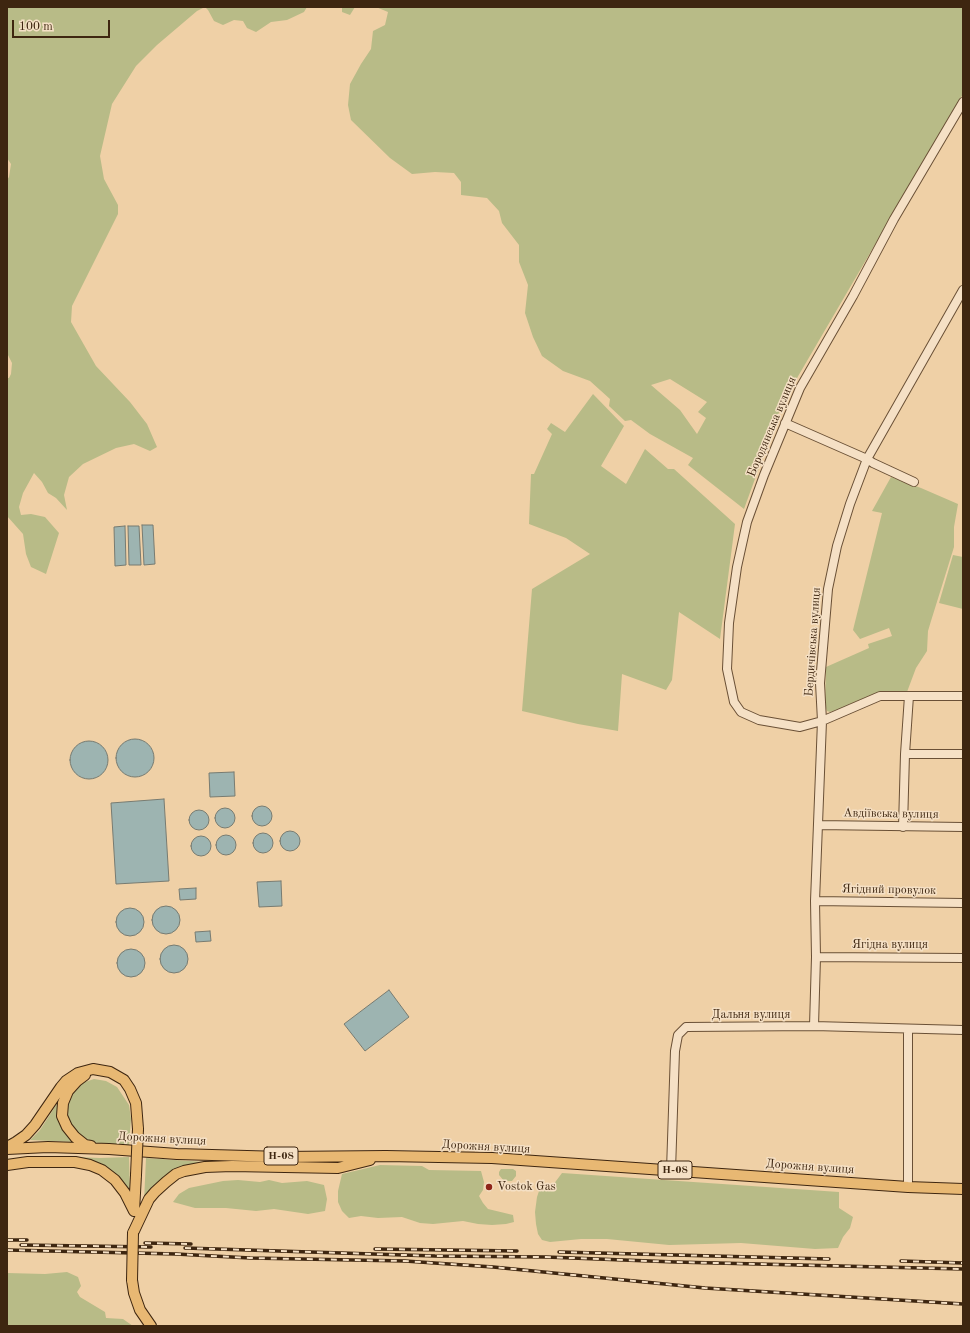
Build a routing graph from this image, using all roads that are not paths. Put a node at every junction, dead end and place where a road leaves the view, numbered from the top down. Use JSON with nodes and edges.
{"nodes":[{"id":1,"x":963,"y":102,"type":"edge"},
{"id":2,"x":963,"y":290,"type":"edge"},
{"id":3,"x":785,"y":423,"type":"junction"},
{"id":4,"x":867,"y":459,"type":"junction"},
{"id":5,"x":914,"y":482,"type":"dead end"},
{"id":6,"x":909,"y":696,"type":"junction"},
{"id":7,"x":963,"y":696,"type":"edge"},
{"id":8,"x":822,"y":721,"type":"junction"},
{"id":9,"x":905,"y":754,"type":"junction"},
{"id":10,"x":963,"y":754,"type":"edge"},
{"id":11,"x":818,"y":825,"type":"junction"},
{"id":12,"x":903,"y":827,"type":"junction"},
{"id":13,"x":963,"y":827,"type":"edge"},
{"id":14,"x":815,"y":901,"type":"junction"},
{"id":15,"x":963,"y":903,"type":"edge"},
{"id":16,"x":816,"y":957,"type":"junction"},
{"id":17,"x":963,"y":958,"type":"edge"},
{"id":18,"x":814,"y":1026,"type":"junction"},
{"id":19,"x":908,"y":1029,"type":"junction"},
{"id":20,"x":963,"y":1030,"type":"edge"},
{"id":21,"x":94,"y":1069,"type":"junction"},
{"id":22,"x":7,"y":1148,"type":"edge"},
{"id":23,"x":109,"y":1149,"type":"junction"},
{"id":24,"x":386,"y":1156,"type":"junction"},
{"id":25,"x":7,"y":1165,"type":"edge"},
{"id":26,"x":671,"y":1170,"type":"junction"},
{"id":27,"x":908,"y":1187,"type":"junction"},
{"id":28,"x":963,"y":1190,"type":"edge"},
{"id":29,"x":134,"y":1211,"type":"junction"},
{"id":30,"x":133,"y":1233,"type":"junction"},
{"id":31,"x":151,"y":1326,"type":"edge"}],
"edges":[{"from":1,"to":3,"type":"street","name":"Бородянська вулиця"},
{"from":2,"to":4,"type":"street","name":"Бердичівська вулиця"},
{"from":3,"to":4,"type":"street"},
{"from":3,"to":8,"type":"street","name":"Бородянська вулиця"},
{"from":4,"to":5,"type":"street"},
{"from":4,"to":8,"type":"street","name":"Бердичівська вулиця"},
{"from":6,"to":7,"type":"street","name":"Бородянська вулиця"},
{"from":6,"to":8,"type":"street","name":"Бородянська вулиця"},
{"from":6,"to":9,"type":"street"},
{"from":8,"to":11,"type":"street","name":"Бердичівська вулиця"},
{"from":9,"to":10,"type":"street"},
{"from":9,"to":12,"type":"street"},
{"from":11,"to":12,"type":"street","name":"Авдіївська вулиця"},
{"from":11,"to":14,"type":"street","name":"Бердичівська вулиця"},
{"from":12,"to":13,"type":"street","name":"Авдіївська вулиця"},
{"from":14,"to":15,"type":"street","name":"Ягідний провулок"},
{"from":14,"to":16,"type":"street","name":"Бердичівська вулиця"},
{"from":16,"to":17,"type":"street","name":"Ягідна вулиця"},
{"from":16,"to":18,"type":"street","name":"Бердичівська вулиця"},
{"from":18,"to":19,"type":"street","name":"Дальня вулиця"},
{"from":18,"to":26,"type":"street","name":"Дальня вулиця"},
{"from":19,"to":20,"type":"street","name":"Дальня вулиця"},
{"from":19,"to":27,"type":"street"},
{"from":21,"to":22,"type":"main road"},
{"from":21,"to":23,"type":"main road"},
{"from":21,"to":29,"type":"main road","bridge":true},
{"from":22,"to":23,"type":"main road","name":"Дорожня вулиця","number":"Н-08"},
{"from":23,"to":24,"type":"main road","name":"Дорожня вулиця","number":"Н-08"},
{"from":24,"to":26,"type":"main road","name":"Дорожня вулиця","number":"Н-08"},
{"from":24,"to":30,"type":"main road"},
{"from":25,"to":29,"type":"main road"},
{"from":26,"to":27,"type":"main road","name":"Дорожня вулиця","number":"Н-08"},
{"from":27,"to":28,"type":"main road","name":"Дорожня вулиця","number":"Н-08"},
{"from":29,"to":30,"type":"main road"},
{"from":30,"to":31,"type":"main road","bridge":true}]}
